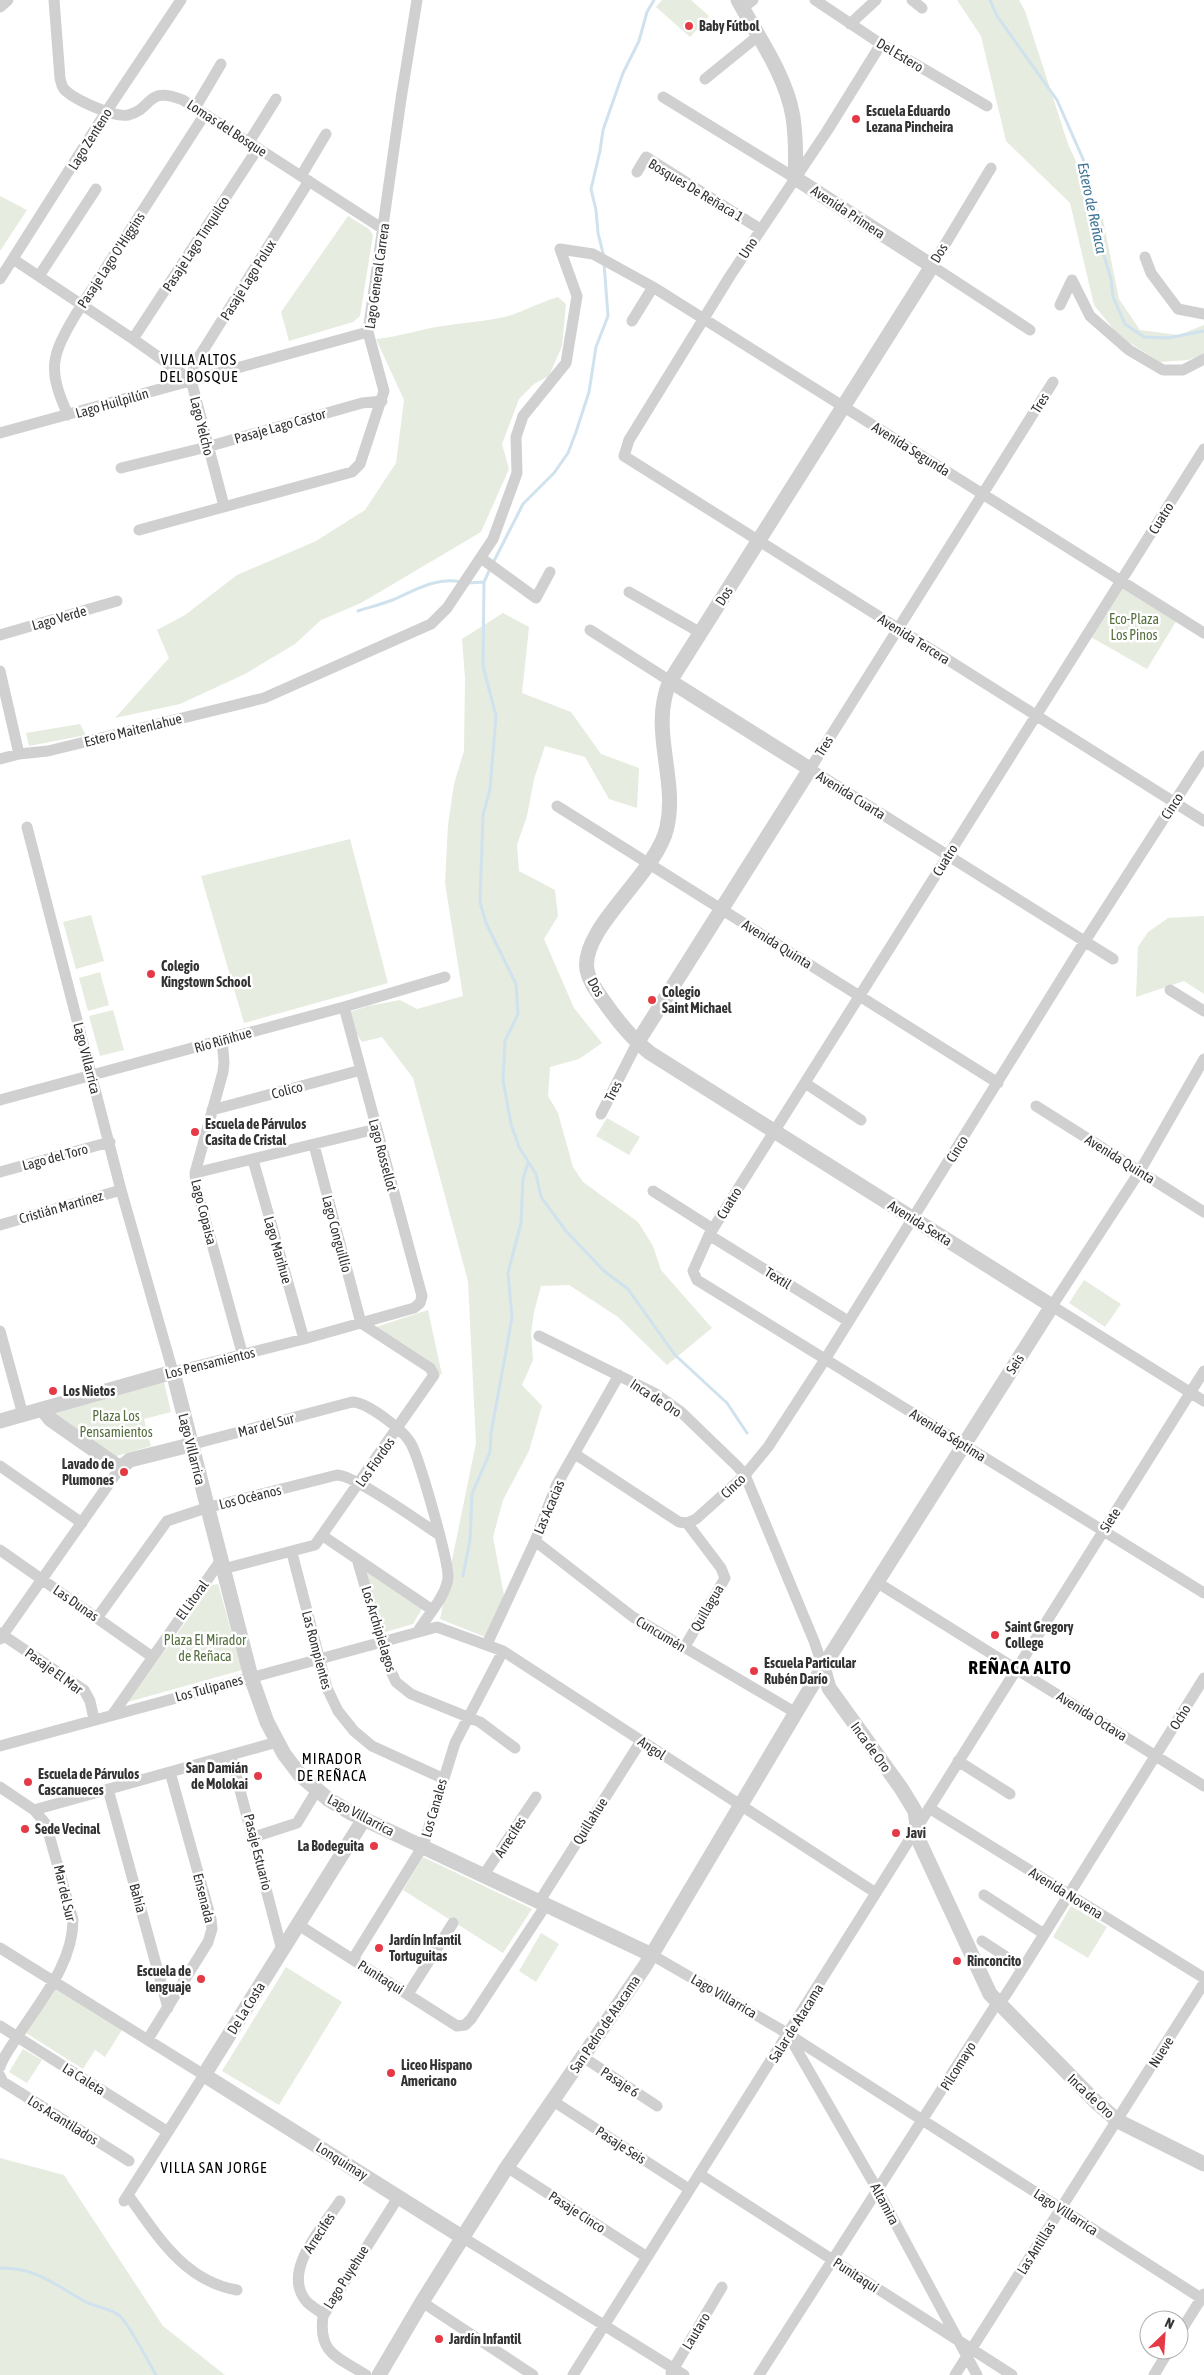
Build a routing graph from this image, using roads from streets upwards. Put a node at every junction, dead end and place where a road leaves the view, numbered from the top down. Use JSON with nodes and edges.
{"nodes":[{"id":1,"x":8,"y":0,"type":"edge"},
{"id":2,"x":54,"y":0,"type":"edge"},
{"id":3,"x":181,"y":0,"type":"edge"},
{"id":4,"x":418,"y":0,"type":"edge"},
{"id":5,"x":815,"y":0,"type":"edge"},
{"id":6,"x":876,"y":0,"type":"edge"},
{"id":7,"x":912,"y":0,"type":"edge"},
{"id":8,"x":744,"y":3,"type":"edge"},
{"id":9,"x":0,"y":7,"type":"edge"},
{"id":10,"x":922,"y":8,"type":"dead end"},
{"id":11,"x":850,"y":24,"type":"junction"},
{"id":12,"x":758,"y":36,"type":"junction"},
{"id":13,"x":881,"y":44,"type":"junction"},
{"id":14,"x":221,"y":64,"type":"dead end"},
{"id":15,"x":705,"y":79,"type":"dead end"},
{"id":16,"x":664,"y":97,"type":"dead end"},
{"id":17,"x":276,"y":99,"type":"dead end"},
{"id":18,"x":987,"y":106,"type":"dead end"},
{"id":19,"x":200,"y":111,"type":"junction"},
{"id":20,"x":106,"y":112,"type":"junction"},
{"id":21,"x":326,"y":134,"type":"dead end"},
{"id":22,"x":253,"y":145,"type":"junction"},
{"id":23,"x":991,"y":168,"type":"dead end"},
{"id":24,"x":636,"y":172,"type":"dead end"},
{"id":25,"x":305,"y":178,"type":"junction"},
{"id":26,"x":795,"y":178,"type":"junction"},
{"id":27,"x":96,"y":189,"type":"dead end"},
{"id":28,"x":383,"y":229,"type":"junction"},
{"id":29,"x":760,"y":230,"type":"junction"},
{"id":30,"x":1145,"y":257,"type":"dead end"},
{"id":31,"x":13,"y":259,"type":"junction"},
{"id":32,"x":932,"y":266,"type":"junction"},
{"id":33,"x":39,"y":276,"type":"junction"},
{"id":34,"x":0,"y":278,"type":"edge"},
{"id":35,"x":653,"y":287,"type":"junction"},
{"id":36,"x":1060,"y":305,"type":"dead end"},
{"id":37,"x":82,"y":306,"type":"junction"},
{"id":38,"x":1204,"y":314,"type":"edge"},
{"id":39,"x":704,"y":319,"type":"junction"},
{"id":40,"x":632,"y":321,"type":"dead end"},
{"id":41,"x":1030,"y":330,"type":"dead end"},
{"id":42,"x":368,"y":332,"type":"junction"},
{"id":43,"x":133,"y":339,"type":"junction"},
{"id":44,"x":1204,"y":359,"type":"edge"},
{"id":45,"x":191,"y":380,"type":"junction"},
{"id":46,"x":1053,"y":382,"type":"dead end"},
{"id":47,"x":382,"y":401,"type":"junction"},
{"id":48,"x":843,"y":406,"type":"junction"},
{"id":49,"x":68,"y":415,"type":"junction"},
{"id":50,"x":0,"y":433,"type":"edge"},
{"id":51,"x":207,"y":447,"type":"junction"},
{"id":52,"x":1204,"y":449,"type":"edge"},
{"id":53,"x":624,"y":456,"type":"joint"},
{"id":54,"x":121,"y":468,"type":"dead end"},
{"id":55,"x":983,"y":494,"type":"junction"},
{"id":56,"x":224,"y":506,"type":"junction"},
{"id":57,"x":139,"y":530,"type":"dead end"},
{"id":58,"x":759,"y":541,"type":"junction"},
{"id":59,"x":481,"y":558,"type":"junction"},
{"id":60,"x":550,"y":572,"type":"dead end"},
{"id":61,"x":1121,"y":581,"type":"junction"},
{"id":62,"x":629,"y":592,"type":"dead end"},
{"id":63,"x":117,"y":602,"type":"dead end"},
{"id":64,"x":898,"y":629,"type":"junction"},
{"id":65,"x":590,"y":630,"type":"dead end"},
{"id":66,"x":701,"y":633,"type":"junction"},
{"id":67,"x":1204,"y":633,"type":"edge"},
{"id":68,"x":0,"y":636,"type":"edge"},
{"id":69,"x":0,"y":671,"type":"edge"},
{"id":70,"x":670,"y":681,"type":"junction"},
{"id":71,"x":1036,"y":716,"type":"junction"},
{"id":72,"x":0,"y":750,"type":"edge"},
{"id":73,"x":15,"y":755,"type":"junction"},
{"id":74,"x":1204,"y":756,"type":"edge"},
{"id":75,"x":0,"y":759,"type":"edge"},
{"id":76,"x":810,"y":769,"type":"junction"},
{"id":77,"x":1175,"y":802,"type":"junction"},
{"id":78,"x":557,"y":806,"type":"dead end"},
{"id":79,"x":1204,"y":821,"type":"edge"},
{"id":80,"x":27,"y":827,"type":"dead end"},
{"id":81,"x":948,"y":856,"type":"junction"},
{"id":82,"x":650,"y":864,"type":"junction"},
{"id":83,"x":722,"y":909,"type":"junction"},
{"id":84,"x":1085,"y":941,"type":"junction"},
{"id":85,"x":1113,"y":959,"type":"dead end"},
{"id":86,"x":445,"y":977,"type":"dead end"},
{"id":87,"x":1170,"y":990,"type":"dead end"},
{"id":88,"x":860,"y":996,"type":"junction"},
{"id":89,"x":344,"y":1007,"type":"junction"},
{"id":90,"x":1204,"y":1011,"type":"edge"},
{"id":91,"x":222,"y":1039,"type":"junction"},
{"id":92,"x":637,"y":1043,"type":"junction"},
{"id":93,"x":1204,"y":1059,"type":"edge"},
{"id":94,"x":361,"y":1070,"type":"junction"},
{"id":95,"x":91,"y":1074,"type":"junction"},
{"id":96,"x":805,"y":1083,"type":"junction"},
{"id":97,"x":998,"y":1083,"type":"junction"},
{"id":98,"x":0,"y":1100,"type":"edge"},
{"id":99,"x":1036,"y":1106,"type":"dead end"},
{"id":100,"x":212,"y":1110,"type":"junction"},
{"id":101,"x":601,"y":1114,"type":"dead end"},
{"id":102,"x":861,"y":1120,"type":"dead end"},
{"id":103,"x":376,"y":1129,"type":"junction"},
{"id":104,"x":774,"y":1132,"type":"junction"},
{"id":105,"x":110,"y":1142,"type":"junction"},
{"id":106,"x":314,"y":1145,"type":"junction"},
{"id":107,"x":253,"y":1160,"type":"junction"},
{"id":108,"x":1140,"y":1171,"type":"junction"},
{"id":109,"x":0,"y":1172,"type":"edge"},
{"id":110,"x":195,"y":1173,"type":"junction"},
{"id":111,"x":121,"y":1190,"type":"junction"},
{"id":112,"x":653,"y":1191,"type":"dead end"},
{"id":113,"x":1204,"y":1212,"type":"edge"},
{"id":114,"x":913,"y":1218,"type":"junction"},
{"id":115,"x":0,"y":1225,"type":"edge"},
{"id":116,"x":711,"y":1232,"type":"junction"},
{"id":117,"x":693,"y":1274,"type":"joint"},
{"id":118,"x":420,"y":1303,"type":"joint"},
{"id":119,"x":1052,"y":1306,"type":"junction"},
{"id":120,"x":848,"y":1322,"type":"junction"},
{"id":121,"x":361,"y":1323,"type":"junction"},
{"id":122,"x":0,"y":1331,"type":"edge"},
{"id":123,"x":538,"y":1336,"type":"dead end"},
{"id":124,"x":304,"y":1339,"type":"junction"},
{"id":125,"x":242,"y":1356,"type":"junction"},
{"id":126,"x":826,"y":1358,"type":"junction"},
{"id":127,"x":1204,"y":1371,"type":"edge"},
{"id":128,"x":173,"y":1372,"type":"junction"},
{"id":129,"x":619,"y":1375,"type":"junction"},
{"id":130,"x":1190,"y":1393,"type":"junction"},
{"id":131,"x":1204,"y":1401,"type":"edge"},
{"id":132,"x":43,"y":1410,"type":"junction"},
{"id":133,"x":23,"y":1415,"type":"junction"},
{"id":134,"x":0,"y":1421,"type":"edge"},
{"id":135,"x":398,"y":1429,"type":"junction"},
{"id":136,"x":190,"y":1445,"type":"junction"},
{"id":137,"x":964,"y":1445,"type":"junction"},
{"id":138,"x":575,"y":1454,"type":"junction"},
{"id":139,"x":0,"y":1466,"type":"edge"},
{"id":140,"x":120,"y":1468,"type":"junction"},
{"id":141,"x":745,"y":1476,"type":"junction"},
{"id":142,"x":360,"y":1484,"type":"junction"},
{"id":143,"x":206,"y":1508,"type":"junction"},
{"id":144,"x":82,"y":1523,"type":"junction"},
{"id":145,"x":687,"y":1523,"type":"junction"},
{"id":146,"x":1104,"y":1530,"type":"junction"},
{"id":147,"x":438,"y":1534,"type":"junction"},
{"id":148,"x":323,"y":1536,"type":"junction"},
{"id":149,"x":535,"y":1541,"type":"junction"},
{"id":150,"x":0,"y":1550,"type":"edge"},
{"id":151,"x":292,"y":1553,"type":"junction"},
{"id":152,"x":357,"y":1559,"type":"junction"},
{"id":153,"x":222,"y":1564,"type":"junction"},
{"id":154,"x":42,"y":1579,"type":"junction"},
{"id":155,"x":878,"y":1583,"type":"junction"},
{"id":156,"x":1204,"y":1594,"type":"edge"},
{"id":157,"x":431,"y":1609,"type":"junction"},
{"id":158,"x":97,"y":1618,"type":"junction"},
{"id":159,"x":418,"y":1630,"type":"junction"},
{"id":160,"x":1,"y":1636,"type":"edge"},
{"id":161,"x":381,"y":1641,"type":"junction"},
{"id":162,"x":486,"y":1644,"type":"junction"},
{"id":163,"x":684,"y":1648,"type":"junction"},
{"id":164,"x":503,"y":1651,"type":"junction"},
{"id":165,"x":151,"y":1656,"type":"junction"},
{"id":166,"x":318,"y":1658,"type":"junction"},
{"id":167,"x":823,"y":1667,"type":"junction"},
{"id":168,"x":1017,"y":1669,"type":"junction"},
{"id":169,"x":251,"y":1677,"type":"junction"},
{"id":170,"x":1204,"y":1678,"type":"edge"},
{"id":171,"x":796,"y":1713,"type":"junction"},
{"id":172,"x":113,"y":1714,"type":"junction"},
{"id":173,"x":94,"y":1719,"type":"junction"},
{"id":174,"x":469,"y":1719,"type":"junction"},
{"id":175,"x":641,"y":1741,"type":"junction"},
{"id":176,"x":277,"y":1742,"type":"junction"},
{"id":177,"x":0,"y":1746,"type":"edge"},
{"id":178,"x":515,"y":1748,"type":"dead end"},
{"id":179,"x":231,"y":1756,"type":"junction"},
{"id":180,"x":1156,"y":1756,"type":"junction"},
{"id":181,"x":958,"y":1761,"type":"junction"},
{"id":182,"x":170,"y":1772,"type":"junction"},
{"id":183,"x":442,"y":1778,"type":"junction"},
{"id":184,"x":1204,"y":1786,"type":"edge"},
{"id":185,"x":0,"y":1787,"type":"edge"},
{"id":186,"x":108,"y":1789,"type":"junction"},
{"id":187,"x":317,"y":1790,"type":"junction"},
{"id":188,"x":1010,"y":1794,"type":"dead end"},
{"id":189,"x":536,"y":1797,"type":"dead end"},
{"id":190,"x":740,"y":1805,"type":"junction"},
{"id":191,"x":929,"y":1808,"type":"junction"},
{"id":192,"x":34,"y":1810,"type":"junction"},
{"id":193,"x":364,"y":1819,"type":"junction"},
{"id":194,"x":917,"y":1828,"type":"junction"},
{"id":195,"x":254,"y":1837,"type":"junction"},
{"id":196,"x":423,"y":1846,"type":"junction"},
{"id":197,"x":483,"y":1876,"type":"junction"},
{"id":198,"x":876,"y":1894,"type":"junction"},
{"id":199,"x":984,"y":1895,"type":"dead end"},
{"id":200,"x":1069,"y":1895,"type":"junction"},
{"id":201,"x":542,"y":1904,"type":"junction"},
{"id":202,"x":454,"y":1923,"type":"dead end"},
{"id":203,"x":297,"y":1924,"type":"junction"},
{"id":204,"x":1044,"y":1934,"type":"junction"},
{"id":205,"x":982,"y":1941,"type":"dead end"},
{"id":206,"x":0,"y":1948,"type":"edge"},
{"id":207,"x":282,"y":1950,"type":"junction"},
{"id":208,"x":652,"y":1954,"type":"junction"},
{"id":209,"x":353,"y":1960,"type":"junction"},
{"id":210,"x":1023,"y":1968,"type":"junction"},
{"id":211,"x":1204,"y":1978,"type":"edge"},
{"id":212,"x":54,"y":1980,"type":"junction"},
{"id":213,"x":1204,"y":1983,"type":"edge"},
{"id":214,"x":408,"y":1994,"type":"junction"},
{"id":215,"x":997,"y":2003,"type":"junction"},
{"id":216,"x":168,"y":2008,"type":"junction"},
{"id":217,"x":465,"y":2025,"type":"joint"},
{"id":218,"x":0,"y":2026,"type":"edge"},
{"id":219,"x":788,"y":2035,"type":"junction"},
{"id":220,"x":17,"y":2038,"type":"junction"},
{"id":221,"x":148,"y":2039,"type":"junction"},
{"id":222,"x":583,"y":2057,"type":"junction"},
{"id":223,"x":0,"y":2065,"type":"edge"},
{"id":224,"x":204,"y":2075,"type":"junction"},
{"id":225,"x":0,"y":2076,"type":"edge"},
{"id":226,"x":553,"y":2101,"type":"junction"},
{"id":227,"x":658,"y":2106,"type":"dead end"},
{"id":228,"x":923,"y":2120,"type":"junction"},
{"id":229,"x":1118,"y":2121,"type":"junction"},
{"id":230,"x":168,"y":2132,"type":"junction"},
{"id":231,"x":129,"y":2162,"type":"dead end"},
{"id":232,"x":1204,"y":2164,"type":"edge"},
{"id":233,"x":507,"y":2167,"type":"junction"},
{"id":234,"x":699,"y":2174,"type":"junction"},
{"id":235,"x":689,"y":2189,"type":"junction"},
{"id":236,"x":877,"y":2189,"type":"junction"},
{"id":237,"x":399,"y":2196,"type":"junction"},
{"id":238,"x":340,"y":2201,"type":"dead end"},
{"id":239,"x":1061,"y":2208,"type":"junction"},
{"id":240,"x":462,"y":2237,"type":"junction"},
{"id":241,"x":647,"y":2257,"type":"junction"},
{"id":242,"x":833,"y":2260,"type":"junction"},
{"id":243,"x":722,"y":2286,"type":"dead end"},
{"id":244,"x":237,"y":2290,"type":"dead end"},
{"id":245,"x":1203,"y":2298,"type":"edge"},
{"id":246,"x":422,"y":2302,"type":"junction"},
{"id":247,"x":323,"y":2314,"type":"junction"},
{"id":248,"x":1189,"y":2319,"type":"edge"},
{"id":249,"x":604,"y":2324,"type":"junction"},
{"id":250,"x":958,"y":2341,"type":"junction"},
{"id":251,"x":970,"y":2353,"type":"junction"},
{"id":252,"x":1163,"y":2360,"type":"edge"},
{"id":253,"x":672,"y":2372,"type":"edge"},
{"id":254,"x":366,"y":2375,"type":"edge"},
{"id":255,"x":379,"y":2375,"type":"edge"},
{"id":256,"x":533,"y":2375,"type":"edge"},
{"id":257,"x":573,"y":2375,"type":"edge"},
{"id":258,"x":684,"y":2375,"type":"edge"},
{"id":259,"x":759,"y":2375,"type":"edge"},
{"id":260,"x":955,"y":2375,"type":"edge"},
{"id":261,"x":977,"y":2375,"type":"edge"},
{"id":262,"x":1012,"y":2375,"type":"edge"},
{"id":263,"x":1154,"y":2375,"type":"edge"}],
"edges":[{"from":1,"to":9,"type":"street"},
{"from":2,"to":20,"type":"street","name":"Lomas del Bosque"},
{"from":3,"to":20,"type":"street","name":"Lago Zenteno"},
{"from":4,"to":28,"type":"street","name":"Lago General Carrera"},
{"from":5,"to":11,"type":"street","name":"Del Estero"},
{"from":6,"to":11,"type":"street"},
{"from":7,"to":10,"type":"street"},
{"from":8,"to":12,"type":"street"},
{"from":11,"to":13,"type":"street","name":"Del Estero"},
{"from":12,"to":15,"type":"street"},
{"from":12,"to":26,"type":"street"},
{"from":13,"to":18,"type":"street","name":"Del Estero"},
{"from":13,"to":26,"type":"street","name":"Uno"},
{"from":14,"to":19,"type":"street","name":"Pasaje Lago O'Higgins"},
{"from":16,"to":26,"type":"street","name":"Avenida Primera"},
{"from":17,"to":22,"type":"street","name":"Pasaje Lago Tinquilco"},
{"from":19,"to":20,"type":"street","name":"Lomas del Bosque"},
{"from":19,"to":22,"type":"street","name":"Lomas del Bosque"},
{"from":19,"to":37,"type":"street","name":"Pasaje Lago O'Higgins"},
{"from":20,"to":31,"type":"street","name":"Lago Zenteno"},
{"from":21,"to":25,"type":"street","name":"Pasaje Lago Polux"},
{"from":22,"to":25,"type":"street","name":"Lomas del Bosque"},
{"from":22,"to":43,"type":"street","name":"Pasaje Lago Tinquilco"},
{"from":23,"to":32,"type":"street","name":"Dos"},
{"from":24,"to":29,"type":"street","name":"Bosques De Reñaca 1"},
{"from":25,"to":28,"type":"street","name":"Lomas del Bosque"},
{"from":25,"to":45,"type":"street","name":"Pasaje Lago Polux"},
{"from":26,"to":29,"type":"street","name":"Uno"},
{"from":26,"to":32,"type":"street","name":"Avenida Primera"},
{"from":27,"to":33,"type":"street"},
{"from":28,"to":42,"type":"street","name":"Lago General Carrera"},
{"from":29,"to":39,"type":"street","name":"Uno"},
{"from":30,"to":38,"type":"street"},
{"from":31,"to":33,"type":"street","name":"Lago Yelcho"},
{"from":31,"to":34,"type":"street","name":"Lago Zenteno"},
{"from":32,"to":41,"type":"street","name":"Avenida Primera"},
{"from":32,"to":48,"type":"street","name":"Dos"},
{"from":33,"to":37,"type":"street","name":"Lago Yelcho"},
{"from":35,"to":39,"type":"street","name":"Avenida Segunda"},
{"from":35,"to":40,"type":"street"},
{"from":35,"to":59,"type":"street","name":"Avenida Segunda"},
{"from":36,"to":44,"type":"street"},
{"from":37,"to":43,"type":"street","name":"Lago Yelcho"},
{"from":37,"to":49,"type":"street","name":"Pasaje Lago O'Higgins"},
{"from":39,"to":48,"type":"street","name":"Avenida Segunda"},
{"from":39,"to":53,"type":"street","name":"Uno"},
{"from":42,"to":45,"type":"street","name":"Lago Huilpilún"},
{"from":42,"to":47,"type":"street","name":"Lago General Carrera"},
{"from":43,"to":45,"type":"street","name":"Lago Yelcho"},
{"from":45,"to":49,"type":"street","name":"Lago Huilpilún"},
{"from":45,"to":51,"type":"street","name":"Lago Yelcho"},
{"from":46,"to":55,"type":"street","name":"Tres"},
{"from":47,"to":51,"type":"street","name":"Pasaje Lago Castor"},
{"from":47,"to":56,"type":"street","name":"Lago General Carrera"},
{"from":48,"to":55,"type":"street","name":"Avenida Segunda"},
{"from":48,"to":58,"type":"street","name":"Dos"},
{"from":49,"to":50,"type":"street","name":"Lago Huilpilún"},
{"from":51,"to":54,"type":"street","name":"Pasaje Lago Castor"},
{"from":51,"to":56,"type":"street","name":"Lago Yelcho"},
{"from":52,"to":61,"type":"street","name":"Cuatro"},
{"from":53,"to":58,"type":"street","name":"Avenida Tercera"},
{"from":55,"to":61,"type":"street","name":"Avenida Segunda"},
{"from":55,"to":64,"type":"street","name":"Tres"},
{"from":56,"to":57,"type":"street","name":"Lago General Carrera"},
{"from":58,"to":64,"type":"street","name":"Avenida Tercera"},
{"from":58,"to":66,"type":"street","name":"Dos"},
{"from":59,"to":60,"type":"street"},
{"from":59,"to":73,"type":"street","name":"Estero Maitenlahue"},
{"from":61,"to":67,"type":"street","name":"Avenida Segunda"},
{"from":61,"to":71,"type":"street","name":"Cuatro"},
{"from":62,"to":66,"type":"street"},
{"from":63,"to":68,"type":"street","name":"Lago Verde"},
{"from":64,"to":71,"type":"street","name":"Avenida Tercera"},
{"from":64,"to":76,"type":"street","name":"Tres"},
{"from":65,"to":70,"type":"street","name":"Avenida Cuarta"},
{"from":66,"to":70,"type":"street","name":"Dos"},
{"from":69,"to":73,"type":"street"},
{"from":70,"to":76,"type":"street","name":"Avenida Cuarta"},
{"from":70,"to":82,"type":"street","name":"Dos"},
{"from":71,"to":77,"type":"street","name":"Avenida Tercera"},
{"from":71,"to":81,"type":"street","name":"Cuatro"},
{"from":72,"to":73,"type":"street"},
{"from":73,"to":75,"type":"street","name":"Estero Maitenlahue"},
{"from":74,"to":77,"type":"street","name":"Cinco"},
{"from":76,"to":81,"type":"street","name":"Avenida Cuarta"},
{"from":76,"to":83,"type":"street","name":"Tres"},
{"from":77,"to":79,"type":"street","name":"Avenida Tercera"},
{"from":77,"to":84,"type":"street","name":"Cinco"},
{"from":78,"to":82,"type":"street","name":"Avenida Quinta"},
{"from":80,"to":95,"type":"street","name":"Lago Villarrica"},
{"from":81,"to":84,"type":"street","name":"Avenida Cuarta"},
{"from":81,"to":88,"type":"street","name":"Cuatro"},
{"from":82,"to":83,"type":"street","name":"Avenida Quinta"},
{"from":82,"to":92,"type":"street","name":"Dos"},
{"from":83,"to":88,"type":"street","name":"Avenida Quinta"},
{"from":83,"to":92,"type":"street","name":"Tres"},
{"from":84,"to":85,"type":"street","name":"Avenida Cuarta"},
{"from":84,"to":97,"type":"street","name":"Cinco"},
{"from":86,"to":89,"type":"street","name":"Río Riñihue"},
{"from":87,"to":90,"type":"street"},
{"from":88,"to":96,"type":"street","name":"Cuatro"},
{"from":88,"to":97,"type":"street","name":"Avenida Quinta"},
{"from":89,"to":91,"type":"street","name":"Río Riñihue"},
{"from":89,"to":94,"type":"street","name":"Lago Rossellot"},
{"from":91,"to":95,"type":"street","name":"Río Riñihue"},
{"from":91,"to":100,"type":"street","name":"Lago Copaisa"},
{"from":92,"to":101,"type":"street","name":"Tres"},
{"from":92,"to":104,"type":"street","name":"Avenida Sexta"},
{"from":93,"to":108,"type":"street","name":"Seis"},
{"from":94,"to":100,"type":"street","name":"Colico"},
{"from":94,"to":103,"type":"street","name":"Lago Rossellot"},
{"from":95,"to":98,"type":"street","name":"Río Riñihue"},
{"from":95,"to":105,"type":"street","name":"Lago Villarrica"},
{"from":96,"to":102,"type":"street"},
{"from":96,"to":104,"type":"street","name":"Cuatro"},
{"from":97,"to":114,"type":"street","name":"Cinco"},
{"from":99,"to":108,"type":"street","name":"Avenida Quinta"},
{"from":100,"to":110,"type":"street","name":"Lago Copaisa"},
{"from":103,"to":106,"type":"street"},
{"from":103,"to":118,"type":"street","name":"Lago Rossellot"},
{"from":104,"to":114,"type":"street","name":"Avenida Sexta"},
{"from":104,"to":116,"type":"street","name":"Cuatro"},
{"from":105,"to":109,"type":"street","name":"Lago del Toro"},
{"from":105,"to":111,"type":"street","name":"Lago Villarrica"},
{"from":106,"to":107,"type":"street"},
{"from":106,"to":121,"type":"street","name":"Lago Conguillío"},
{"from":107,"to":110,"type":"street"},
{"from":107,"to":124,"type":"street","name":"Lago Marihue"},
{"from":108,"to":113,"type":"street","name":"Avenida Quinta"},
{"from":108,"to":119,"type":"street","name":"Seis"},
{"from":110,"to":125,"type":"street","name":"Lago Copaisa"},
{"from":111,"to":115,"type":"street","name":"Cristián Martínez"},
{"from":111,"to":128,"type":"street","name":"Lago Villarrica"},
{"from":112,"to":116,"type":"street","name":"Textil"},
{"from":114,"to":119,"type":"street","name":"Avenida Sexta"},
{"from":114,"to":120,"type":"street","name":"Cinco"},
{"from":116,"to":117,"type":"street","name":"Cuatro"},
{"from":116,"to":120,"type":"street","name":"Textil"},
{"from":117,"to":126,"type":"street","name":"Avenida Séptima"},
{"from":118,"to":121,"type":"street","name":"Los Pensamientos"},
{"from":119,"to":130,"type":"street","name":"Avenida Sexta"},
{"from":119,"to":137,"type":"street","name":"Seis"},
{"from":120,"to":126,"type":"street","name":"Cinco"},
{"from":121,"to":124,"type":"street","name":"Los Pensamientos"},
{"from":121,"to":135,"type":"street","name":"Los Fiordos"},
{"from":122,"to":133,"type":"street"},
{"from":123,"to":129,"type":"street","name":"Inca de Oro"},
{"from":124,"to":125,"type":"street","name":"Los Pensamientos"},
{"from":125,"to":128,"type":"street","name":"Los Pensamientos"},
{"from":126,"to":137,"type":"street","name":"Avenida Séptima"},
{"from":126,"to":141,"type":"street","name":"Cinco"},
{"from":127,"to":130,"type":"street","name":"Siete"},
{"from":128,"to":132,"type":"street","name":"Los Pensamientos"},
{"from":128,"to":136,"type":"street","name":"Lago Villarrica"},
{"from":129,"to":138,"type":"street","name":"Las Acacias"},
{"from":129,"to":141,"type":"street","name":"Inca de Oro"},
{"from":130,"to":131,"type":"street","name":"Avenida Sexta"},
{"from":130,"to":146,"type":"street","name":"Siete"},
{"from":132,"to":133,"type":"street","name":"Los Pensamientos"},
{"from":132,"to":140,"type":"street"},
{"from":133,"to":134,"type":"street","name":"Los Pensamientos"},
{"from":135,"to":136,"type":"street","name":"Mar del Sur"},
{"from":135,"to":142,"type":"street","name":"Los Fiordos"},
{"from":135,"to":147,"type":"street","name":"Mar del Sur"},
{"from":136,"to":140,"type":"street","name":"Mar del Sur"},
{"from":136,"to":143,"type":"street","name":"Lago Villarrica"},
{"from":137,"to":146,"type":"street","name":"Avenida Séptima"},
{"from":137,"to":155,"type":"street","name":"Seis"},
{"from":138,"to":145,"type":"street"},
{"from":138,"to":149,"type":"street","name":"Las Acacias"},
{"from":139,"to":144,"type":"street"},
{"from":140,"to":144,"type":"street","name":"Mar del Sur"},
{"from":141,"to":145,"type":"street","name":"Cinco"},
{"from":141,"to":167,"type":"street","name":"Inca de Oro"},
{"from":142,"to":143,"type":"street","name":"Los Océanos"},
{"from":142,"to":147,"type":"street","name":"Los Océanos"},
{"from":142,"to":148,"type":"street","name":"Los Fiordos"},
{"from":143,"to":153,"type":"street","name":"Lago Villarrica"},
{"from":143,"to":158,"type":"street","name":"Los Océanos"},
{"from":144,"to":154,"type":"street","name":"Mar del Sur"},
{"from":145,"to":163,"type":"street","name":"Quillagua"},
{"from":146,"to":156,"type":"street","name":"Avenida Séptima"},
{"from":146,"to":168,"type":"street","name":"Siete"},
{"from":147,"to":157,"type":"street","name":"Mar del Sur"},
{"from":148,"to":151,"type":"street","name":"Los Fiordos"},
{"from":148,"to":152,"type":"street"},
{"from":149,"to":162,"type":"street","name":"Las Acacias"},
{"from":149,"to":163,"type":"street","name":"Cuncumén"},
{"from":150,"to":154,"type":"street","name":"Las Dunas"},
{"from":151,"to":153,"type":"street","name":"Los Fiordos"},
{"from":151,"to":166,"type":"street","name":"Las Rompientes"},
{"from":152,"to":157,"type":"street"},
{"from":152,"to":161,"type":"street","name":"Los Archipielagos"},
{"from":153,"to":165,"type":"street","name":"El Litoral"},
{"from":153,"to":169,"type":"street","name":"Lago Villarrica"},
{"from":154,"to":158,"type":"street","name":"Las Dunas"},
{"from":154,"to":160,"type":"street","name":"Mar del Sur"},
{"from":155,"to":167,"type":"street","name":"Seis"},
{"from":155,"to":168,"type":"street","name":"Avenida Octava"},
{"from":157,"to":159,"type":"street","name":"Mar del Sur"},
{"from":158,"to":165,"type":"street","name":"Las Dunas"},
{"from":159,"to":161,"type":"street","name":"Los Tulipanes"},
{"from":159,"to":162,"type":"street","name":"Angol"},
{"from":160,"to":173,"type":"street","name":"Pasaje El Mar"},
{"from":161,"to":166,"type":"street","name":"Los Tulipanes"},
{"from":161,"to":174,"type":"street","name":"Los Archipielagos"},
{"from":162,"to":164,"type":"street","name":"Angol"},
{"from":163,"to":171,"type":"street","name":"Cuncumén"},
{"from":164,"to":174,"type":"street","name":"Los Canales"},
{"from":164,"to":175,"type":"street","name":"Angol"},
{"from":165,"to":172,"type":"street","name":"El Litoral"},
{"from":166,"to":169,"type":"street","name":"Los Tulipanes"},
{"from":166,"to":183,"type":"street","name":"Las Rompientes"},
{"from":167,"to":171,"type":"street","name":"San Pedro de Atacama"},
{"from":167,"to":194,"type":"street","name":"Inca de Oro"},
{"from":168,"to":180,"type":"street","name":"Avenida Octava"},
{"from":168,"to":181,"type":"street","name":"Salar de Atacama"},
{"from":169,"to":172,"type":"street","name":"Los Tulipanes"},
{"from":169,"to":176,"type":"street","name":"Lago Villarrica"},
{"from":170,"to":180,"type":"street","name":"Ocho"},
{"from":171,"to":190,"type":"street","name":"San Pedro de Atacama"},
{"from":172,"to":173,"type":"street","name":"Los Tulipanes"},
{"from":173,"to":177,"type":"street","name":"Los Tulipanes"},
{"from":174,"to":178,"type":"street","name":"Los Archipielagos"},
{"from":174,"to":183,"type":"street","name":"Los Canales"},
{"from":175,"to":190,"type":"street","name":"Angol"},
{"from":175,"to":201,"type":"street","name":"Quillahue"},
{"from":176,"to":179,"type":"street"},
{"from":176,"to":187,"type":"street","name":"Lago Villarrica"},
{"from":179,"to":182,"type":"street"},
{"from":179,"to":195,"type":"street","name":"Pasaje Estuario"},
{"from":180,"to":184,"type":"street","name":"Avenida Octava"},
{"from":180,"to":200,"type":"street","name":"Pilcomayo"},
{"from":181,"to":188,"type":"street"},
{"from":181,"to":191,"type":"street","name":"Salar de Atacama"},
{"from":182,"to":186,"type":"street"},
{"from":182,"to":216,"type":"street","name":"Ensenada"},
{"from":183,"to":196,"type":"street","name":"Los Canales"},
{"from":185,"to":192,"type":"street","name":"Mar del Sur"},
{"from":186,"to":192,"type":"street"},
{"from":186,"to":216,"type":"street","name":"Bahía"},
{"from":187,"to":193,"type":"street","name":"Lago Villarrica"},
{"from":187,"to":195,"type":"street"},
{"from":189,"to":197,"type":"street","name":"Arrecifes"},
{"from":190,"to":198,"type":"street","name":"Angol"},
{"from":190,"to":208,"type":"street","name":"San Pedro de Atacama"},
{"from":191,"to":194,"type":"street","name":"Salar de Atacama"},
{"from":191,"to":200,"type":"street","name":"Avenida Novena"},
{"from":192,"to":212,"type":"street","name":"Mar del Sur"},
{"from":193,"to":196,"type":"street","name":"Lago Villarrica"},
{"from":193,"to":203,"type":"street","name":"De La Costa"},
{"from":194,"to":198,"type":"street","name":"Salar de Atacama"},
{"from":194,"to":215,"type":"street","name":"Inca de Oro"},
{"from":195,"to":207,"type":"street","name":"Pasaje Estuario"},
{"from":196,"to":197,"type":"street","name":"Lago Villarrica"},
{"from":196,"to":209,"type":"street","name":"Los Canales"},
{"from":197,"to":201,"type":"street","name":"Lago Villarrica"},
{"from":198,"to":219,"type":"street","name":"Salar de Atacama"},
{"from":199,"to":204,"type":"street"},
{"from":200,"to":204,"type":"street","name":"Pilcomayo"},
{"from":200,"to":211,"type":"street","name":"Avenida Novena"},
{"from":201,"to":208,"type":"street","name":"Lago Villarrica"},
{"from":201,"to":217,"type":"street","name":"Quillahue"},
{"from":202,"to":214,"type":"street"},
{"from":203,"to":207,"type":"street","name":"De La Costa"},
{"from":203,"to":209,"type":"street","name":"Punitaqui"},
{"from":204,"to":210,"type":"street","name":"Pilcomayo"},
{"from":205,"to":210,"type":"street"},
{"from":206,"to":212,"type":"street","name":"Lonquimay"},
{"from":207,"to":224,"type":"street","name":"De La Costa"},
{"from":208,"to":219,"type":"street","name":"Lago Villarrica"},
{"from":208,"to":222,"type":"street","name":"San Pedro de Atacama"},
{"from":209,"to":214,"type":"street","name":"Punitaqui"},
{"from":210,"to":215,"type":"street","name":"Pilcomayo"},
{"from":212,"to":220,"type":"street","name":"Mar del Sur"},
{"from":212,"to":221,"type":"street","name":"Lonquimay"},
{"from":213,"to":229,"type":"street","name":"Nueve"},
{"from":214,"to":217,"type":"street","name":"Punitaqui"},
{"from":215,"to":228,"type":"street","name":"Pilcomayo"},
{"from":215,"to":229,"type":"street","name":"Inca de Oro"},
{"from":216,"to":221,"type":"street","name":"Ensenada"},
{"from":218,"to":220,"type":"street","name":"La Caleta"},
{"from":219,"to":228,"type":"street","name":"Lago Villarrica"},
{"from":219,"to":234,"type":"street","name":"Salar de Atacama"},
{"from":219,"to":236,"type":"street","name":"Altamira"},
{"from":220,"to":223,"type":"street","name":"Mar del Sur"},
{"from":220,"to":230,"type":"street","name":"La Caleta"},
{"from":221,"to":224,"type":"street","name":"Lonquimay"},
{"from":222,"to":226,"type":"street","name":"San Pedro de Atacama"},
{"from":222,"to":227,"type":"street","name":"Pasaje 6"},
{"from":224,"to":230,"type":"street","name":"De La Costa"},
{"from":224,"to":237,"type":"street","name":"Lonquimay"},
{"from":225,"to":231,"type":"street","name":"Los Acantilados"},
{"from":226,"to":233,"type":"street","name":"San Pedro de Atacama"},
{"from":226,"to":235,"type":"street","name":"Pasaje Seis"},
{"from":228,"to":236,"type":"street","name":"Pilcomayo"},
{"from":228,"to":239,"type":"street","name":"Lago Villarrica"},
{"from":229,"to":232,"type":"street","name":"Inca de Oro"},
{"from":229,"to":239,"type":"street","name":"Las Antillas"},
{"from":230,"to":244,"type":"street","name":"De La Costa"},
{"from":233,"to":240,"type":"street","name":"San Pedro de Atacama"},
{"from":233,"to":241,"type":"street","name":"Pasaje Cinco"},
{"from":234,"to":235,"type":"street","name":"Salar de Atacama"},
{"from":234,"to":242,"type":"street","name":"Punitaqui"},
{"from":235,"to":241,"type":"street","name":"Salar de Atacama"},
{"from":236,"to":242,"type":"street","name":"Pilcomayo"},
{"from":236,"to":250,"type":"street","name":"Altamira"},
{"from":237,"to":240,"type":"street","name":"Lonquimay"},
{"from":237,"to":247,"type":"street","name":"Lago Puyehue"},
{"from":238,"to":247,"type":"street","name":"Arrecifes"},
{"from":239,"to":245,"type":"street","name":"Lago Villarrica"},
{"from":239,"to":251,"type":"street","name":"Las Antillas"},
{"from":240,"to":246,"type":"street","name":"San Pedro de Atacama"},
{"from":240,"to":249,"type":"street","name":"Lonquimay"},
{"from":241,"to":249,"type":"street","name":"Salar de Atacama"},
{"from":242,"to":250,"type":"street","name":"Punitaqui"},
{"from":242,"to":259,"type":"street","name":"Pilcomayo"},
{"from":243,"to":253,"type":"street","name":"Lautaro"},
{"from":245,"to":248,"type":"street"},
{"from":246,"to":255,"type":"street","name":"San Pedro de Atacama"},
{"from":246,"to":256,"type":"street"},
{"from":247,"to":254,"type":"street","name":"Lago Puyehue"},
{"from":249,"to":253,"type":"street","name":"Lonquimay"},
{"from":249,"to":257,"type":"street","name":"Salar de Atacama"},
{"from":250,"to":251,"type":"street","name":"Punitaqui"},
{"from":251,"to":260,"type":"street","name":"Las Antillas"},
{"from":251,"to":261,"type":"street"},
{"from":251,"to":262,"type":"street","name":"Punitaqui"},
{"from":252,"to":263,"type":"street"},
{"from":253,"to":258,"type":"street","name":"Lonquimay"}]}
